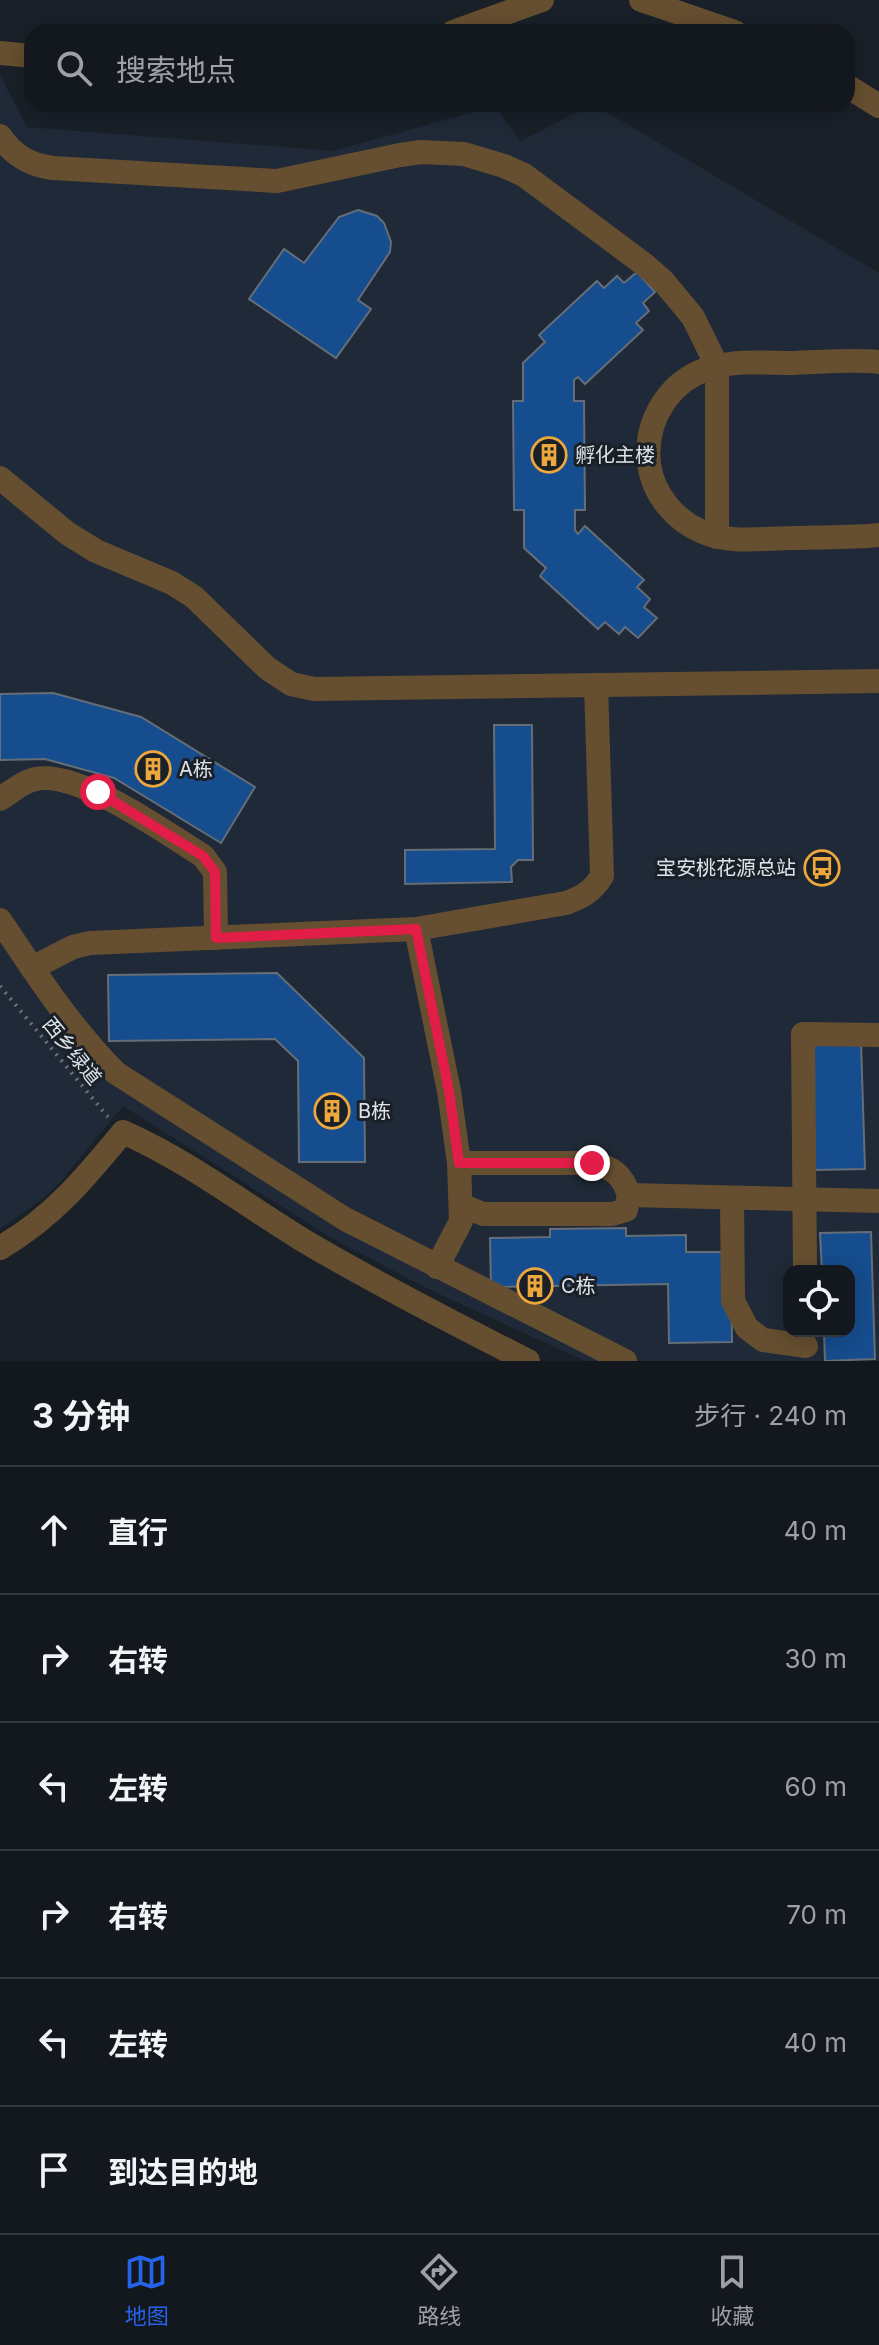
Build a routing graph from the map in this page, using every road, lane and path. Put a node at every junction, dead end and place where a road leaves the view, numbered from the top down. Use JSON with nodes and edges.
{"nodes":[{"id":1,"x":542,"y":0,"type":"edge"},
{"id":2,"x":641,"y":0,"type":"edge"},
{"id":3,"x":475,"y":24,"type":"edge"},
{"id":4,"x":712,"y":24,"type":"edge"},
{"id":5,"x":0,"y":53,"type":"edge"},
{"id":6,"x":24,"y":55,"type":"edge"},
{"id":7,"x":855,"y":91,"type":"edge"},
{"id":8,"x":879,"y":106,"type":"edge"},
{"id":9,"x":0,"y":136,"type":"edge"},
{"id":10,"x":879,"y":362,"type":"edge"},
{"id":11,"x":717,"y":366,"type":"junction"},
{"id":12,"x":0,"y":478,"type":"edge"},
{"id":13,"x":879,"y":535,"type":"edge"},
{"id":14,"x":717,"y":537,"type":"junction"},
{"id":15,"x":879,"y":681,"type":"edge"},
{"id":16,"x":596,"y":685,"type":"junction"},
{"id":17,"x":0,"y":799,"type":"edge"},
{"id":18,"x":0,"y":920,"type":"edge"},
{"id":19,"x":416,"y":929,"type":"junction"},
{"id":20,"x":216,"y":938,"type":"junction"},
{"id":21,"x":32,"y":968,"type":"junction"},
{"id":22,"x":0,"y":986,"type":"edge"},
{"id":23,"x":879,"y":1035,"type":"edge"},
{"id":24,"x":123,"y":1132,"type":"junction"},
{"id":25,"x":459,"y":1163,"type":"junction"},
{"id":26,"x":629,"y":1195,"type":"junction"},
{"id":27,"x":732,"y":1198,"type":"junction"},
{"id":28,"x":804,"y":1200,"type":"junction"},
{"id":29,"x":879,"y":1201,"type":"edge"},
{"id":30,"x":461,"y":1205,"type":"junction"},
{"id":31,"x":0,"y":1248,"type":"edge"},
{"id":32,"x":805,"y":1265,"type":"edge"},
{"id":33,"x":437,"y":1267,"type":"junction"},
{"id":34,"x":806,"y":1346,"type":"edge"},
{"id":35,"x":528,"y":1361,"type":"edge"},
{"id":36,"x":625,"y":1361,"type":"edge"}],
"edges":[{"from":1,"to":3,"type":"street"},
{"from":2,"to":4,"type":"street"},
{"from":5,"to":6,"type":"street"},
{"from":7,"to":8,"type":"street"},
{"from":9,"to":11,"type":"street"},
{"from":10,"to":11,"type":"street"},
{"from":11,"to":14,"type":"street"},
{"from":11,"to":14,"type":"street"},
{"from":12,"to":16,"type":"street"},
{"from":13,"to":14,"type":"street"},
{"from":15,"to":16,"type":"street"},
{"from":16,"to":19,"type":"street"},
{"from":17,"to":20,"type":"street"},
{"from":18,"to":21,"type":"street"},
{"from":19,"to":20,"type":"street"},
{"from":19,"to":25,"type":"street"},
{"from":20,"to":21,"type":"street"},
{"from":21,"to":33,"type":"street"},
{"from":22,"to":24,"type":"path","name":"西乡绿道"},
{"from":23,"to":28,"type":"street"},
{"from":24,"to":31,"type":"street"},
{"from":24,"to":35,"type":"street"},
{"from":25,"to":26,"type":"street"},
{"from":25,"to":30,"type":"street"},
{"from":26,"to":27,"type":"street"},
{"from":26,"to":30,"type":"street"},
{"from":27,"to":28,"type":"street"},
{"from":27,"to":34,"type":"street"},
{"from":28,"to":29,"type":"street"},
{"from":28,"to":32,"type":"street"},
{"from":30,"to":33,"type":"street"},
{"from":33,"to":36,"type":"street"}]}
